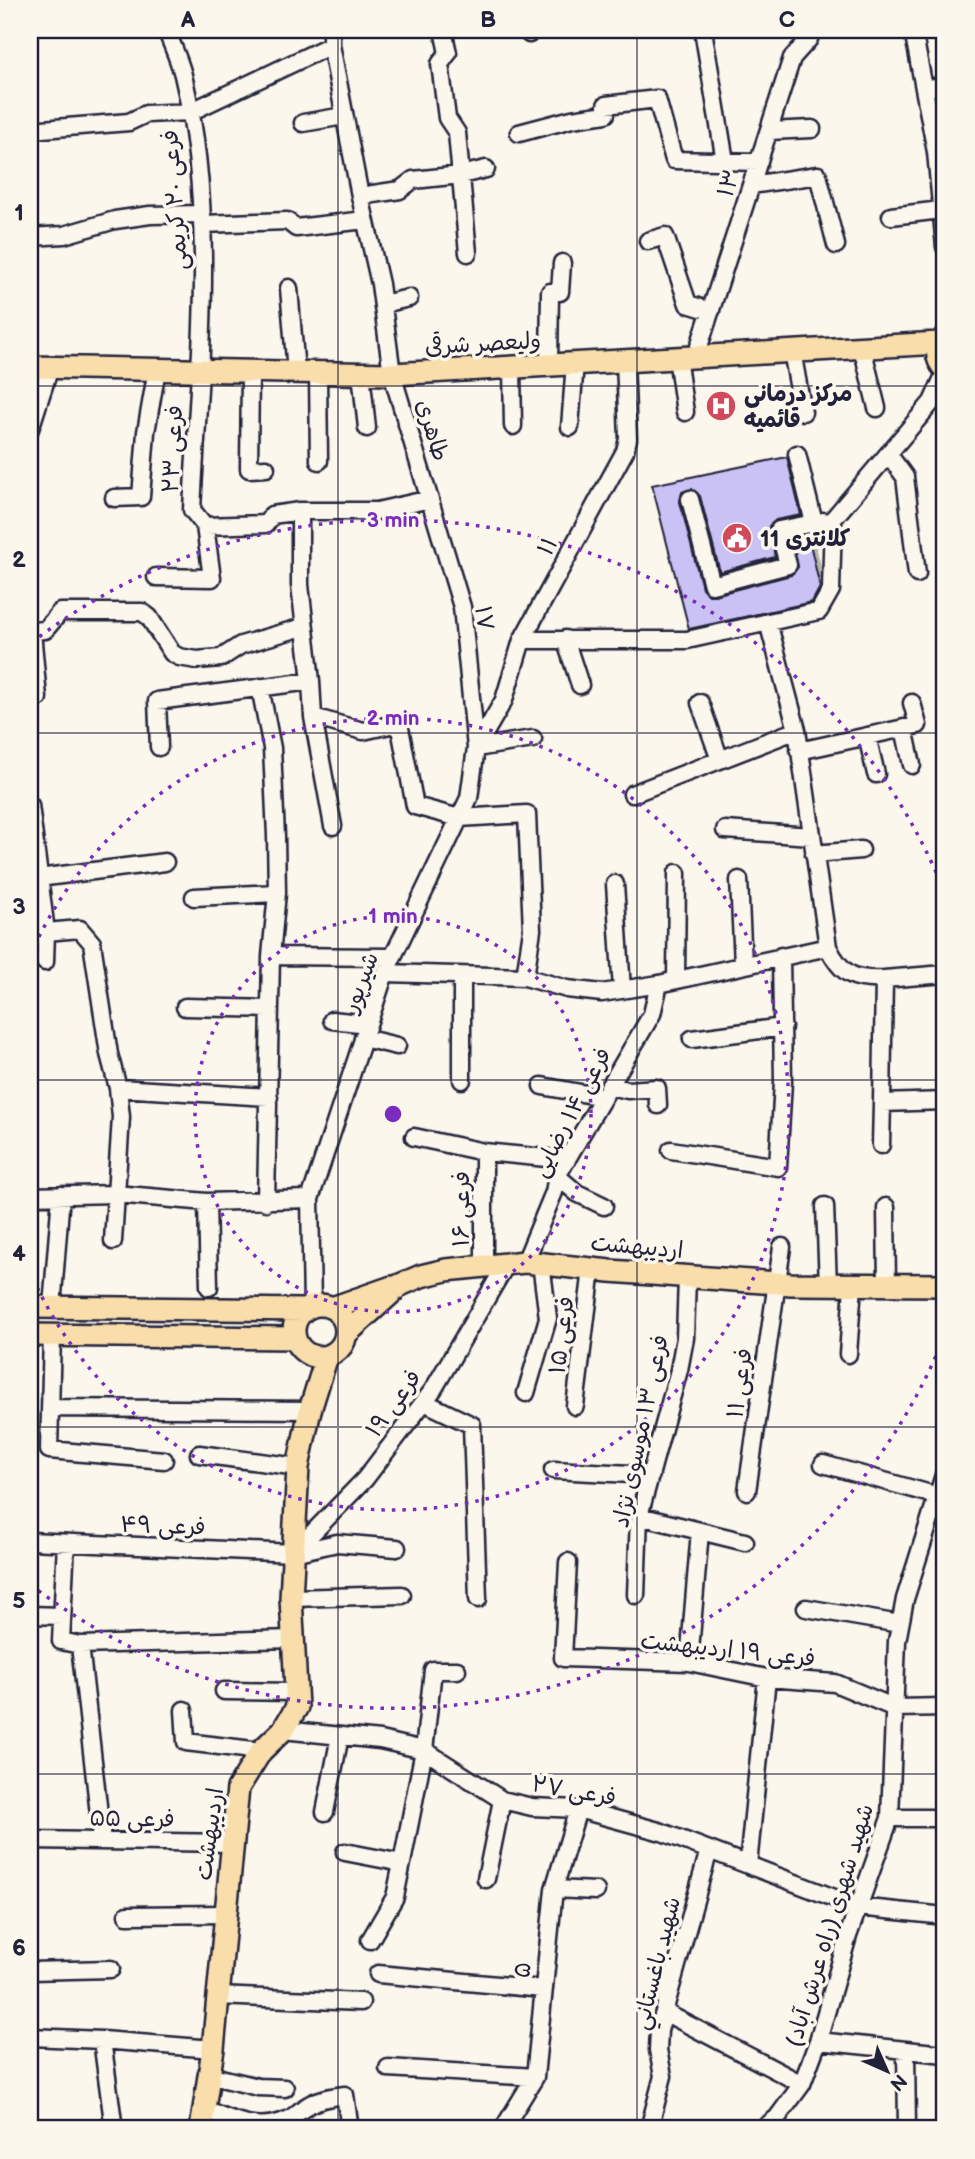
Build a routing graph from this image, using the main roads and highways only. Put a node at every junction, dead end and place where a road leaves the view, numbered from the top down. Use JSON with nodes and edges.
{"nodes":[{"id":1,"x":942,"y":340,"type":"edge"},
{"id":2,"x":40,"y":367,"type":"edge"},
{"id":3,"x":945,"y":371,"type":"edge"},
{"id":4,"x":400,"y":1284,"type":"junction"},
{"id":5,"x":945,"y":1285,"type":"edge"},
{"id":6,"x":30,"y":1307,"type":"edge"},
{"id":7,"x":316,"y":1308,"type":"junction"},
{"id":8,"x":346,"y":1334,"type":"junction"},
{"id":9,"x":30,"y":1335,"type":"edge"},
{"id":10,"x":294,"y":1338,"type":"junction"},
{"id":11,"x":327,"y":1356,"type":"junction"},
{"id":12,"x":202,"y":2119,"type":"edge"}],
"edges":[{"from":1,"to":2,"type":"main road","name":"ولیعصر شرقی"},
{"from":1,"to":3,"type":"main road"},
{"from":4,"to":5,"type":"main road","name":"اردیبهشت"},
{"from":4,"to":7,"type":"main road"},
{"from":4,"to":8,"type":"main road","name":"اردیبهشت"},
{"from":6,"to":7,"type":"main road"},
{"from":7,"to":8,"type":"main road"},
{"from":7,"to":10,"type":"main road"},
{"from":8,"to":11,"type":"main road","name":"اردیبهشت"},
{"from":9,"to":10,"type":"main road"},
{"from":10,"to":11,"type":"main road"},
{"from":11,"to":12,"type":"main road","name":"اردیبهشت"}]}
